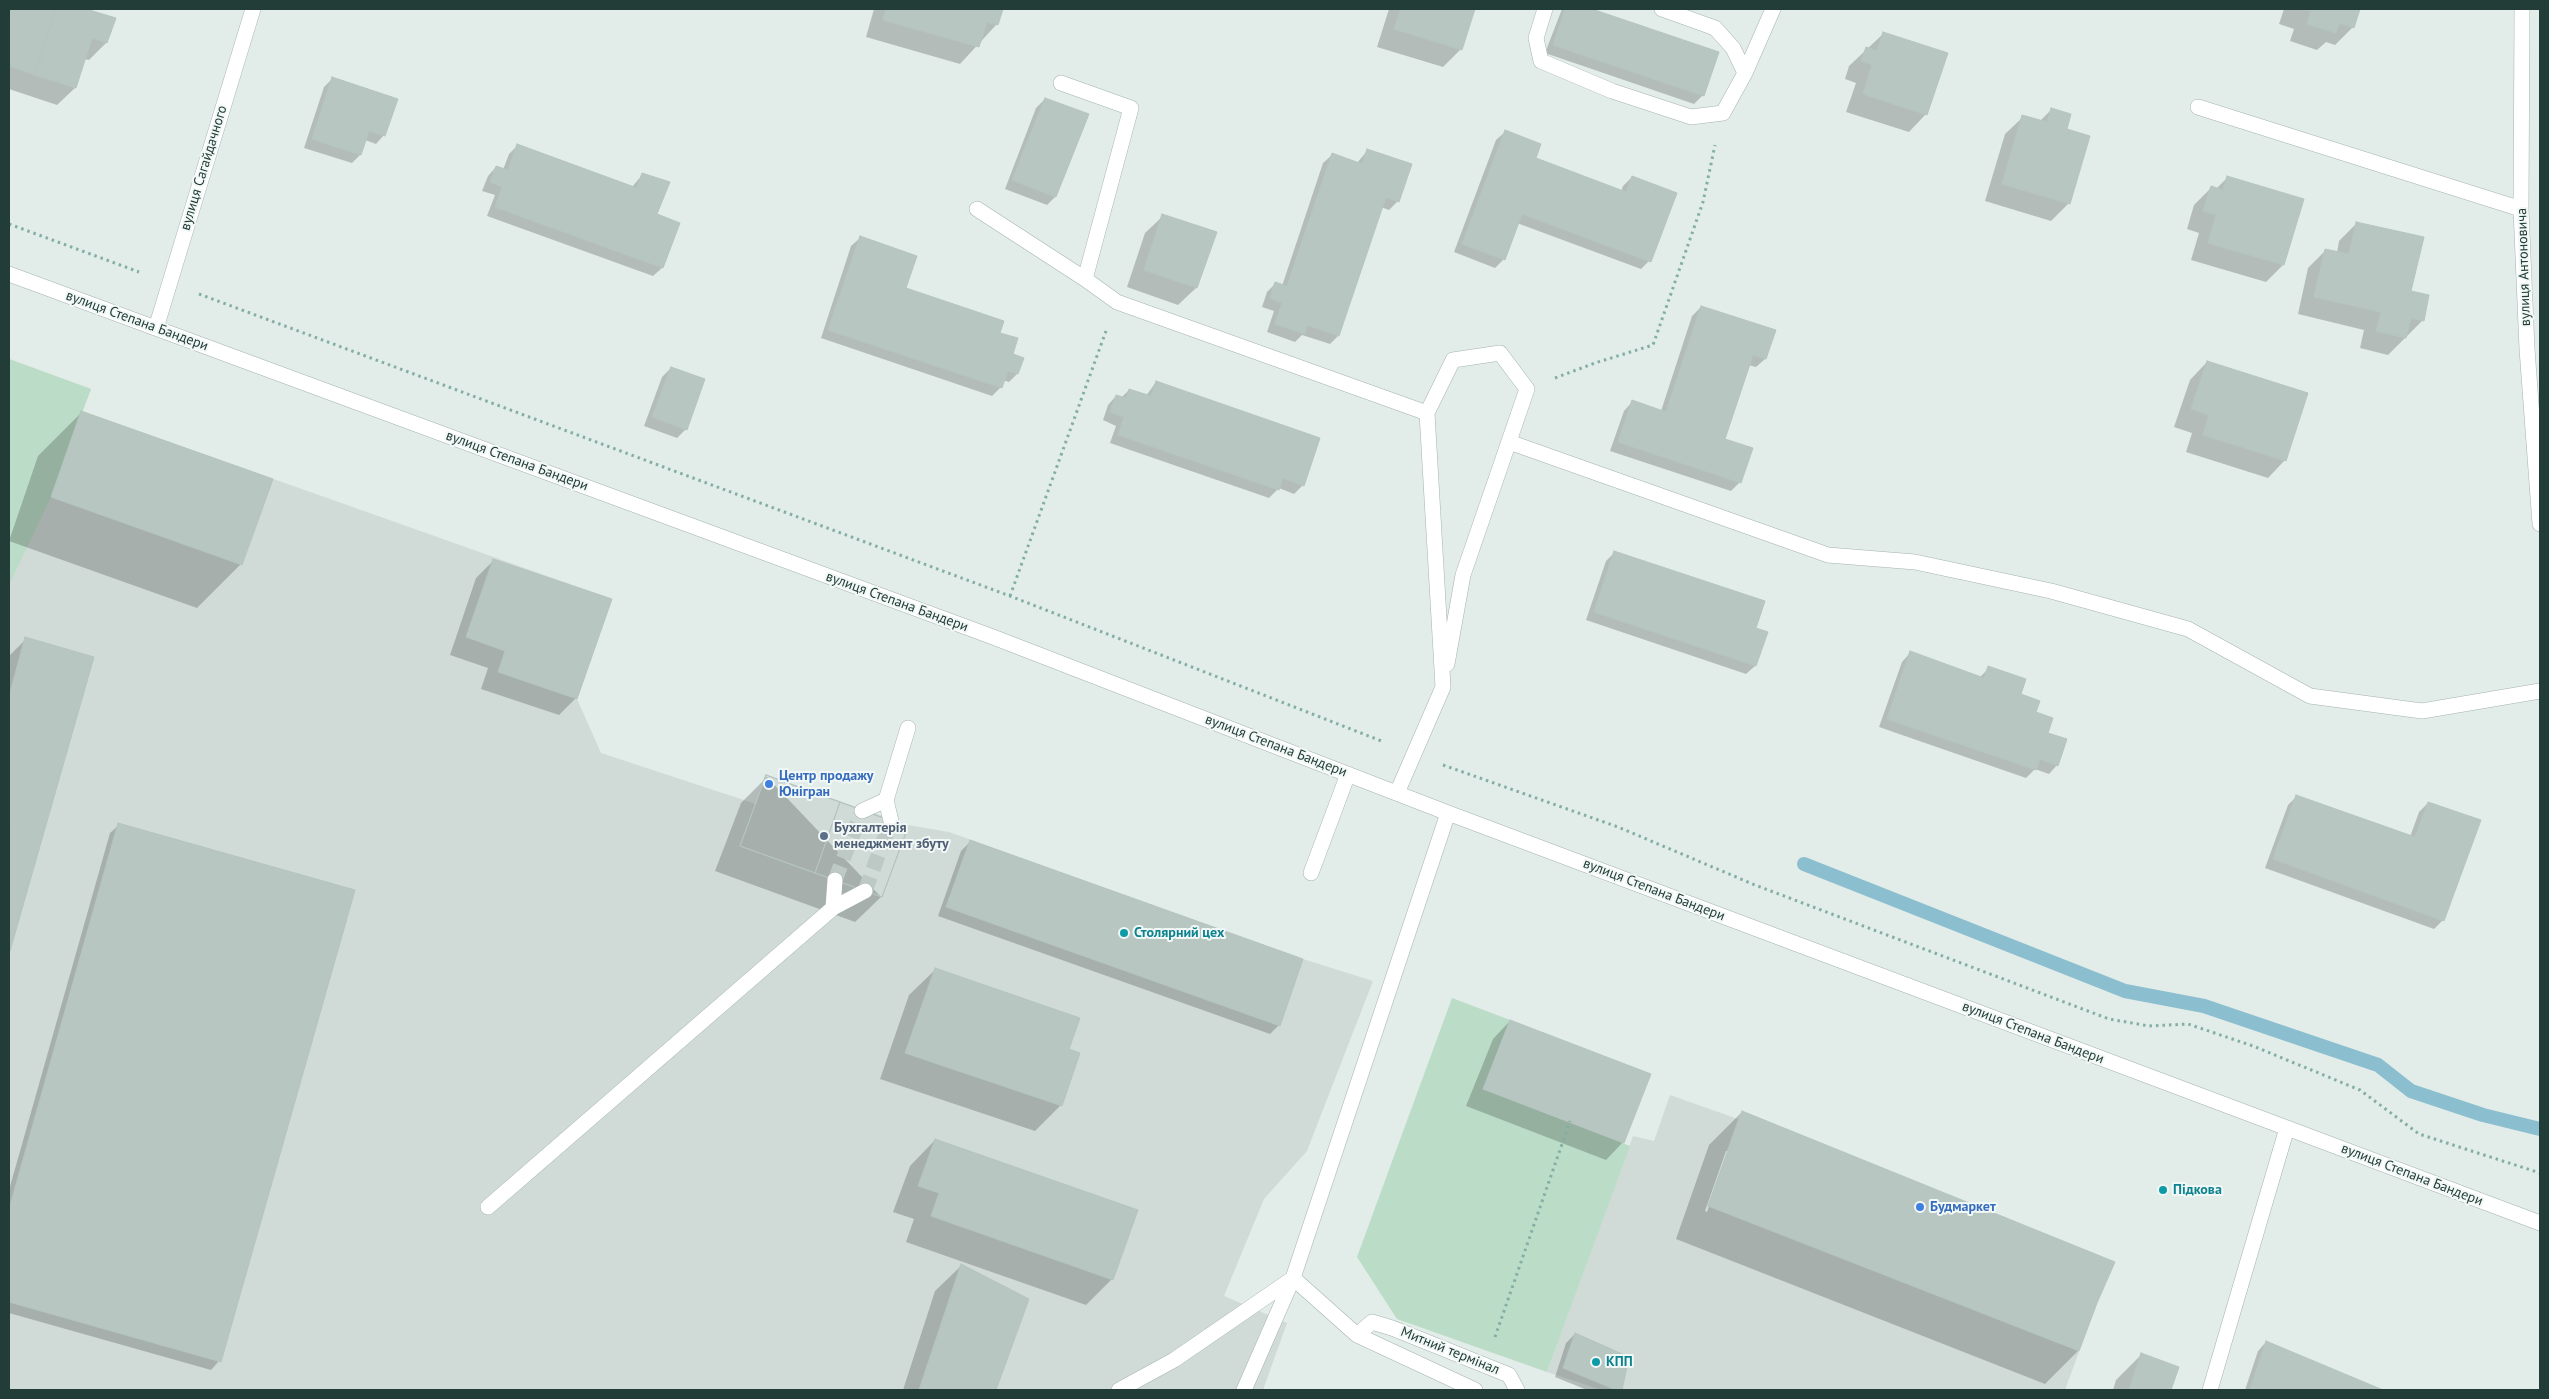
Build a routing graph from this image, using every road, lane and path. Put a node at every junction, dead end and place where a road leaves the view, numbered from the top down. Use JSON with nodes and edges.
{"nodes":[{"id":1,"x":253,"y":9,"type":"edge"},
{"id":2,"x":1545,"y":9,"type":"edge"},
{"id":3,"x":1662,"y":9,"type":"edge"},
{"id":4,"x":1773,"y":9,"type":"edge"},
{"id":5,"x":2522,"y":9,"type":"edge"},
{"id":6,"x":1745,"y":72,"type":"junction"},
{"id":7,"x":1061,"y":83,"type":"dead end"},
{"id":8,"x":2198,"y":107,"type":"dead end"},
{"id":9,"x":1722,"y":113,"type":"junction"},
{"id":10,"x":977,"y":208,"type":"dead end"},
{"id":11,"x":2521,"y":208,"type":"junction"},
{"id":12,"x":9,"y":224,"type":"edge"},
{"id":13,"x":9,"y":274,"type":"edge"},
{"id":14,"x":1085,"y":279,"type":"junction"},
{"id":15,"x":169,"y":283,"type":"junction"},
{"id":16,"x":1116,"y":302,"type":"junction"},
{"id":17,"x":156,"y":328,"type":"junction"},
{"id":18,"x":1527,"y":389,"type":"junction"},
{"id":19,"x":1427,"y":413,"type":"junction"},
{"id":20,"x":1509,"y":442,"type":"junction"},
{"id":21,"x":2540,"y":524,"type":"edge"},
{"id":22,"x":1010,"y":596,"type":"junction"},
{"id":23,"x":1443,"y":687,"type":"junction"},
{"id":24,"x":2540,"y":691,"type":"edge"},
{"id":25,"x":908,"y":728,"type":"dead end"},
{"id":26,"x":1414,"y":754,"type":"junction"},
{"id":27,"x":1348,"y":774,"type":"junction"},
{"id":28,"x":1396,"y":793,"type":"junction"},
{"id":29,"x":886,"y":800,"type":"junction"},
{"id":30,"x":862,"y":811,"type":"tunnel mouth"},
{"id":31,"x":1448,"y":813,"type":"junction"},
{"id":32,"x":890,"y":821,"type":"tunnel mouth"},
{"id":33,"x":1311,"y":873,"type":"dead end"},
{"id":34,"x":835,"y":880,"type":"tunnel mouth"},
{"id":35,"x":865,"y":891,"type":"tunnel mouth"},
{"id":36,"x":833,"y":908,"type":"junction"},
{"id":37,"x":1570,"y":1121,"type":"dead end"},
{"id":38,"x":2287,"y":1128,"type":"junction"},
{"id":39,"x":2540,"y":1173,"type":"edge"},
{"id":40,"x":488,"y":1207,"type":"dead end"},
{"id":41,"x":2540,"y":1223,"type":"edge"},
{"id":42,"x":1293,"y":1278,"type":"junction"},
{"id":43,"x":1357,"y":1335,"type":"junction"},
{"id":44,"x":1494,"y":1340,"type":"dead end"},
{"id":45,"x":1119,"y":1390,"type":"edge"},
{"id":46,"x":1244,"y":1390,"type":"edge"},
{"id":47,"x":1475,"y":1390,"type":"edge"},
{"id":48,"x":1517,"y":1390,"type":"edge"},
{"id":49,"x":2210,"y":1390,"type":"edge"}],
"edges":[{"from":1,"to":15,"type":"street","name":"вулиця Сагайдачного"},
{"from":2,"to":9,"type":"street"},
{"from":3,"to":6,"type":"street"},
{"from":4,"to":6,"type":"street"},
{"from":5,"to":11,"type":"street","name":"вулиця Антоновича"},
{"from":6,"to":9,"type":"street"},
{"from":7,"to":14,"type":"street"},
{"from":8,"to":11,"type":"street"},
{"from":9,"to":18,"type":"path"},
{"from":10,"to":14,"type":"street"},
{"from":11,"to":21,"type":"street","name":"вулиця Антоновича"},
{"from":12,"to":15,"type":"path"},
{"from":13,"to":17,"type":"street","name":"вулиця Степана Бандери"},
{"from":14,"to":16,"type":"street"},
{"from":15,"to":17,"type":"street","name":"вулиця Сагайдачного"},
{"from":15,"to":22,"type":"path"},
{"from":16,"to":19,"type":"street"},
{"from":16,"to":22,"type":"path"},
{"from":17,"to":27,"type":"street","name":"вулиця Степана Бандери"},
{"from":18,"to":19,"type":"street"},
{"from":18,"to":20,"type":"street"},
{"from":19,"to":23,"type":"street"},
{"from":20,"to":23,"type":"street"},
{"from":20,"to":24,"type":"street"},
{"from":22,"to":26,"type":"path"},
{"from":23,"to":26,"type":"street"},
{"from":25,"to":29,"type":"street"},
{"from":26,"to":28,"type":"street"},
{"from":26,"to":39,"type":"path"},
{"from":27,"to":28,"type":"street","name":"вулиця Степана Бандери"},
{"from":27,"to":33,"type":"street"},
{"from":28,"to":31,"type":"street","name":"вулиця Степана Бандери"},
{"from":29,"to":30,"type":"street"},
{"from":29,"to":32,"type":"street"},
{"from":31,"to":38,"type":"street","name":"вулиця Степана Бандери"},
{"from":31,"to":42,"type":"street"},
{"from":34,"to":36,"type":"street"},
{"from":35,"to":36,"type":"street"},
{"from":36,"to":40,"type":"street"},
{"from":37,"to":44,"type":"path"},
{"from":38,"to":41,"type":"street","name":"вулиця Степана Бандери"},
{"from":38,"to":49,"type":"street"},
{"from":42,"to":43,"type":"street"},
{"from":42,"to":45,"type":"street"},
{"from":42,"to":46,"type":"street"},
{"from":43,"to":47,"type":"street"},
{"from":43,"to":48,"type":"street","name":"Митний термінал"}]}
